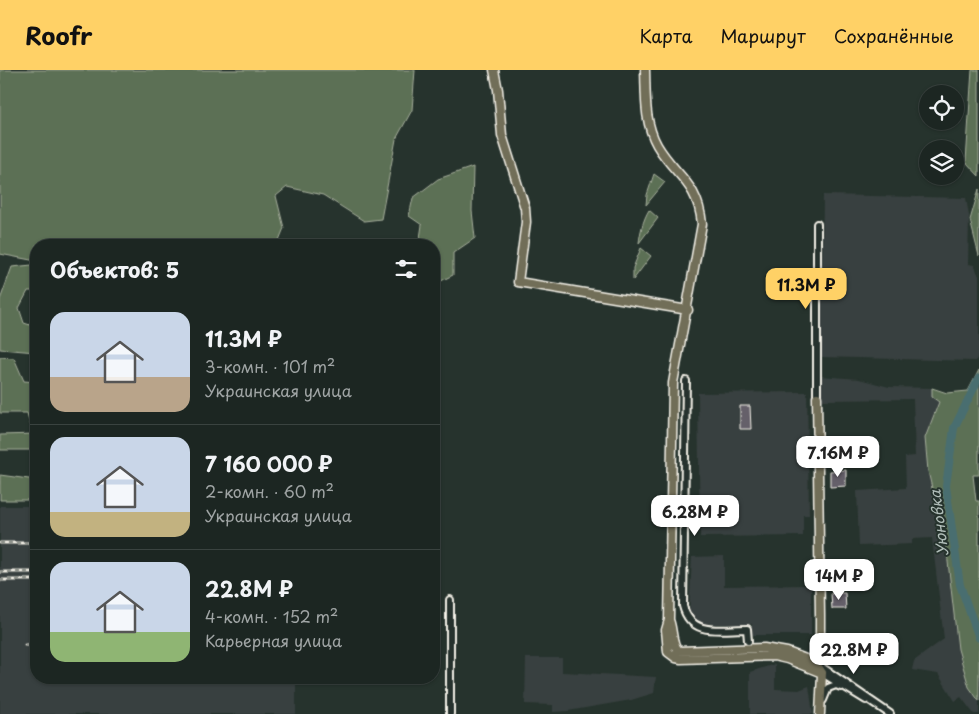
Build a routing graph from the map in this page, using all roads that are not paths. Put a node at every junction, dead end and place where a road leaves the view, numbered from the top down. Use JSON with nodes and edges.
{"nodes":[{"id":1,"x":494,"y":70,"type":"edge"},
{"id":2,"x":646,"y":70,"type":"edge"},
{"id":3,"x":817,"y":224,"type":"dead end"},
{"id":4,"x":688,"y":310,"type":"junction"},
{"id":5,"x":686,"y":381,"type":"dead end"},
{"id":6,"x":817,"y":397,"type":"joint"},
{"id":7,"x":450,"y":600,"type":"dead end"},
{"id":8,"x":669,"y":620,"type":"junction"},
{"id":9,"x":820,"y":630,"type":"junction"},
{"id":10,"x":748,"y":641,"type":"dead end"},
{"id":11,"x":787,"y":652,"type":"junction"},
{"id":12,"x":816,"y":663,"type":"junction"},
{"id":13,"x":822,"y":673,"type":"junction"},
{"id":14,"x":844,"y":688,"type":"junction"},
{"id":15,"x":879,"y":706,"type":"junction"},
{"id":16,"x":450,"y":714,"type":"edge"},
{"id":17,"x":821,"y":714,"type":"edge"},
{"id":18,"x":890,"y":714,"type":"edge"}],
"edges":[{"from":1,"to":4,"type":"main road"},
{"from":2,"to":4,"type":"main road"},
{"from":3,"to":6,"type":"street"},
{"from":4,"to":8,"type":"main road"},
{"from":5,"to":10,"type":"street"},
{"from":6,"to":9,"type":"main road"},
{"from":7,"to":16,"type":"street"},
{"from":8,"to":11,"type":"main road"},
{"from":8,"to":13,"type":"main road"},
{"from":9,"to":11,"type":"street"},
{"from":9,"to":12,"type":"main road"},
{"from":11,"to":12,"type":"main road"},
{"from":12,"to":13,"type":"main road"},
{"from":12,"to":15,"type":"street"},
{"from":13,"to":14,"type":"street"},
{"from":13,"to":17,"type":"main road"},
{"from":14,"to":15,"type":"street"},
{"from":14,"to":17,"type":"street"},
{"from":15,"to":18,"type":"street"}]}
